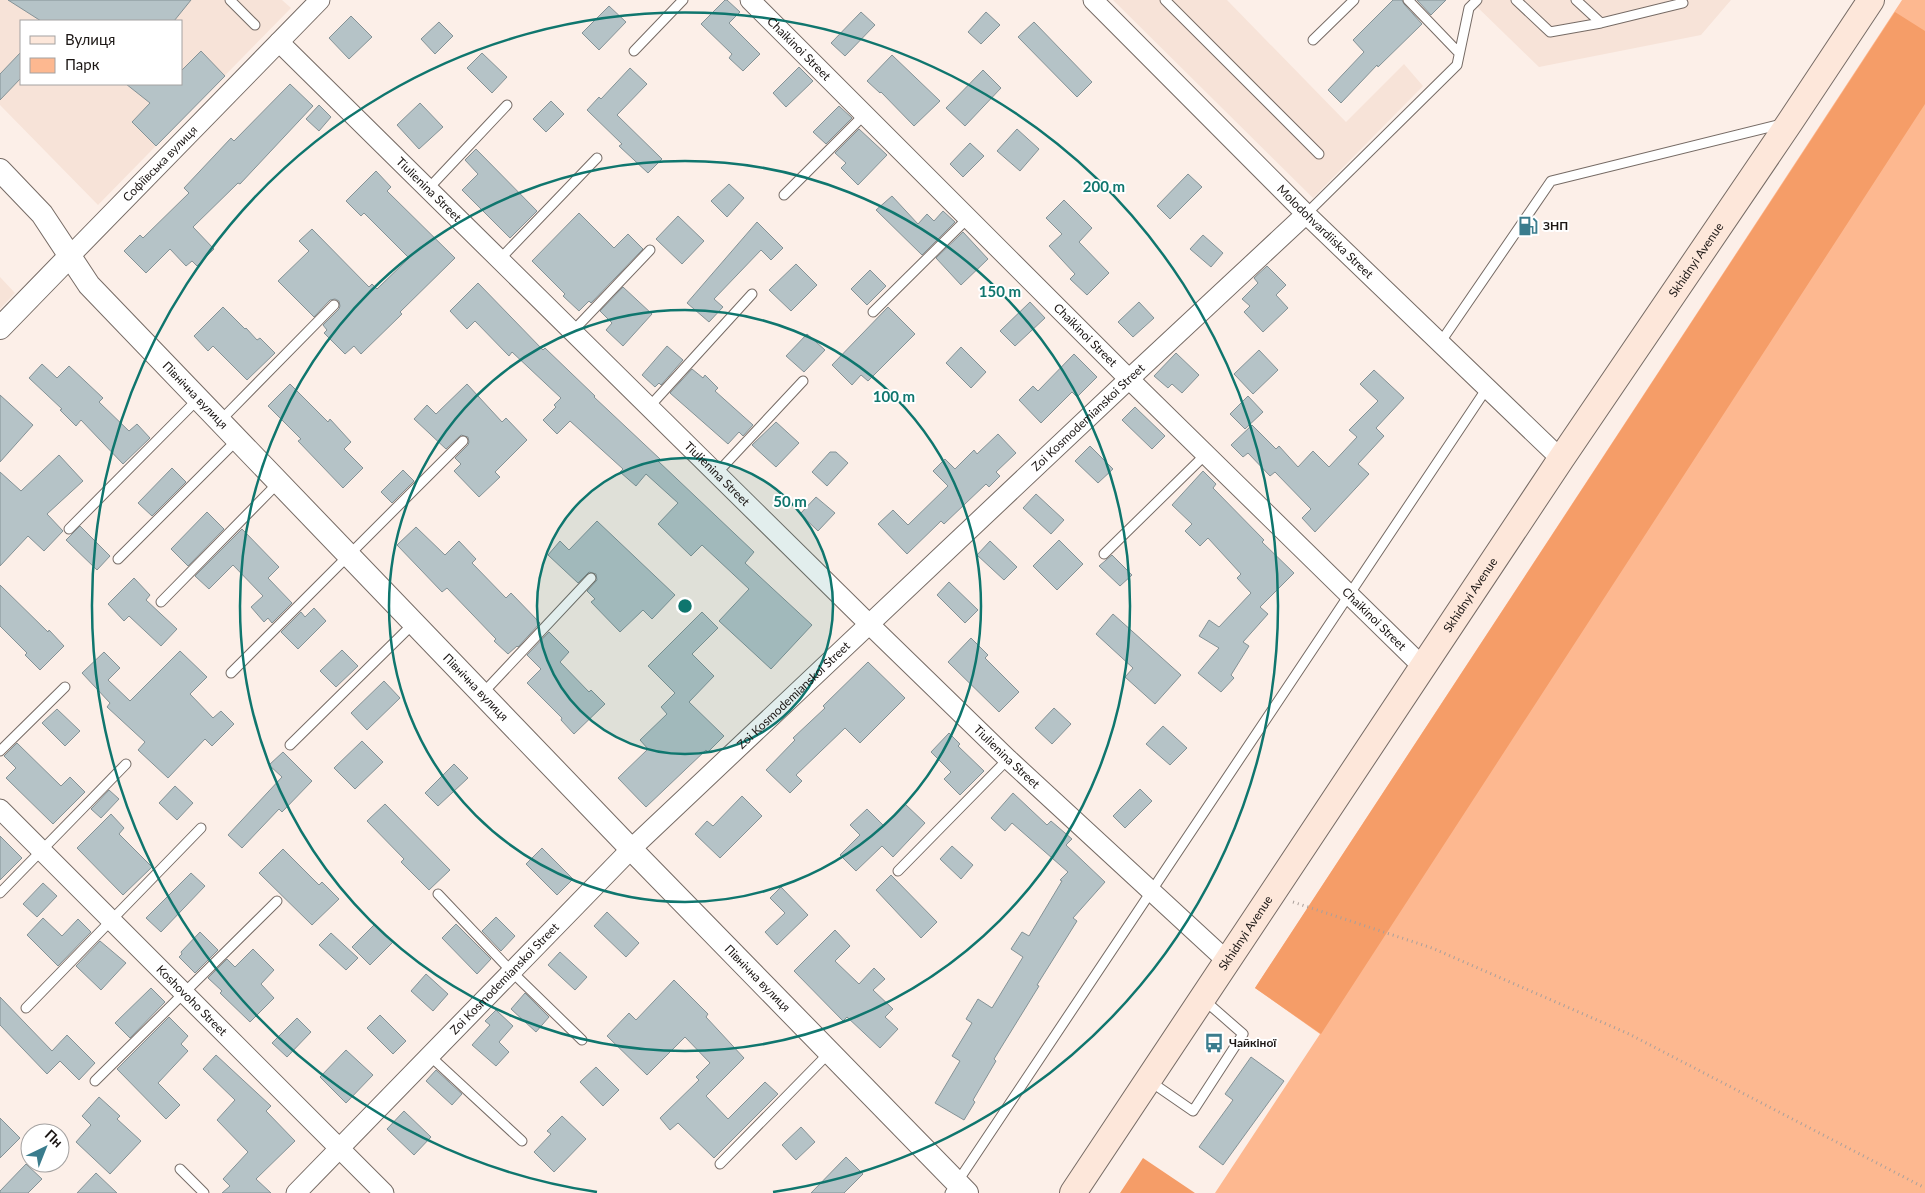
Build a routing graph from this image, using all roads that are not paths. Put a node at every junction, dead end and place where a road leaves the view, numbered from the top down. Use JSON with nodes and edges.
{"nodes":[{"id":1,"x":230,"y":0,"type":"edge"},
{"id":2,"x":684,"y":0,"type":"edge"},
{"id":3,"x":750,"y":0,"type":"edge"},
{"id":4,"x":1093,"y":0,"type":"edge"},
{"id":5,"x":1165,"y":0,"type":"edge"},
{"id":6,"x":1354,"y":0,"type":"edge"},
{"id":7,"x":1408,"y":0,"type":"edge"},
{"id":8,"x":1477,"y":0,"type":"edge"},
{"id":9,"x":1516,"y":0,"type":"edge"},
{"id":10,"x":1576,"y":0,"type":"edge"},
{"id":11,"x":1680,"y":0,"type":"edge"},
{"id":12,"x":1871,"y":0,"type":"edge"},
{"id":13,"x":317,"y":1,"type":"edge"},
{"id":14,"x":1601,"y":22,"type":"junction"},
{"id":15,"x":255,"y":25,"type":"dead end"},
{"id":16,"x":1313,"y":40,"type":"dead end"},
{"id":17,"x":279,"y":42,"type":"junction"},
{"id":18,"x":634,"y":52,"type":"dead end"},
{"id":19,"x":1459,"y":53,"type":"junction"},
{"id":20,"x":507,"y":106,"type":"dead end"},
{"id":21,"x":864,"y":114,"type":"junction"},
{"id":22,"x":1790,"y":122,"type":"junction"},
{"id":23,"x":1319,"y":154,"type":"dead end"},
{"id":24,"x":596,"y":158,"type":"dead end"},
{"id":25,"x":0,"y":170,"type":"edge"},
{"id":26,"x":428,"y":189,"type":"junction"},
{"id":27,"x":784,"y":195,"type":"dead end"},
{"id":28,"x":1306,"y":214,"type":"junction"},
{"id":29,"x":968,"y":218,"type":"junction"},
{"id":30,"x":650,"y":250,"type":"dead end"},
{"id":31,"x":70,"y":256,"type":"junction"},
{"id":32,"x":500,"y":259,"type":"junction"},
{"id":33,"x":752,"y":294,"type":"dead end"},
{"id":34,"x":334,"y":305,"type":"dead end"},
{"id":35,"x":873,"y":312,"type":"dead end"},
{"id":36,"x":0,"y":328,"type":"edge"},
{"id":37,"x":573,"y":331,"type":"junction"},
{"id":38,"x":1440,"y":343,"type":"junction"},
{"id":39,"x":1129,"y":378,"type":"junction"},
{"id":40,"x":803,"y":381,"type":"dead end"},
{"id":41,"x":1487,"y":388,"type":"junction"},
{"id":42,"x":198,"y":398,"type":"junction"},
{"id":43,"x":650,"y":406,"type":"junction"},
{"id":44,"x":220,"y":421,"type":"junction"},
{"id":45,"x":238,"y":439,"type":"junction"},
{"id":46,"x":463,"y":440,"type":"dead end"},
{"id":47,"x":1206,"y":454,"type":"junction"},
{"id":48,"x":1561,"y":459,"type":"junction"},
{"id":49,"x":717,"y":473,"type":"junction"},
{"id":50,"x":278,"y":482,"type":"junction"},
{"id":51,"x":69,"y":529,"type":"dead end"},
{"id":52,"x":1104,"y":554,"type":"dead end"},
{"id":53,"x":349,"y":555,"type":"junction"},
{"id":54,"x":118,"y":559,"type":"dead end"},
{"id":55,"x":591,"y":578,"type":"dead end"},
{"id":56,"x":1350,"y":594,"type":"junction"},
{"id":57,"x":161,"y":602,"type":"dead end"},
{"id":58,"x":414,"y":623,"type":"junction"},
{"id":59,"x":869,"y":624,"type":"junction"},
{"id":60,"x":1423,"y":667,"type":"junction"},
{"id":61,"x":231,"y":673,"type":"dead end"},
{"id":62,"x":65,"y":687,"type":"dead end"},
{"id":63,"x":482,"y":694,"type":"junction"},
{"id":64,"x":290,"y":745,"type":"dead end"},
{"id":65,"x":0,"y":750,"type":"edge"},
{"id":66,"x":1008,"y":759,"type":"junction"},
{"id":67,"x":126,"y":764,"type":"dead end"},
{"id":68,"x":1,"y":813,"type":"edge"},
{"id":69,"x":201,"y":828,"type":"dead end"},
{"id":70,"x":631,"y":849,"type":"junction"},
{"id":71,"x":41,"y":850,"type":"junction"},
{"id":72,"x":898,"y":871,"type":"dead end"},
{"id":73,"x":1152,"y":891,"type":"junction"},
{"id":74,"x":0,"y":893,"type":"edge"},
{"id":75,"x":438,"y":894,"type":"dead end"},
{"id":76,"x":277,"y":901,"type":"dead end"},
{"id":77,"x":112,"y":921,"type":"junction"},
{"id":78,"x":1227,"y":961,"type":"junction"},
{"id":79,"x":512,"y":972,"type":"junction"},
{"id":80,"x":185,"y":993,"type":"junction"},
{"id":81,"x":1202,"y":999,"type":"junction"},
{"id":82,"x":26,"y":1008,"type":"dead end"},
{"id":83,"x":582,"y":1040,"type":"dead end"},
{"id":84,"x":829,"y":1053,"type":"junction"},
{"id":85,"x":430,"y":1056,"type":"junction"},
{"id":86,"x":1148,"y":1080,"type":"junction"},
{"id":87,"x":95,"y":1081,"type":"dead end"},
{"id":88,"x":522,"y":1141,"type":"dead end"},
{"id":89,"x":341,"y":1149,"type":"junction"},
{"id":90,"x":720,"y":1164,"type":"dead end"},
{"id":91,"x":180,"y":1169,"type":"dead end"},
{"id":92,"x":958,"y":1190,"type":"edge"},
{"id":93,"x":204,"y":1193,"type":"edge"},
{"id":94,"x":296,"y":1193,"type":"edge"},
{"id":95,"x":384,"y":1193,"type":"edge"},
{"id":96,"x":1074,"y":1193,"type":"edge"}],
"edges":[{"from":1,"to":15,"type":"lane"},
{"from":2,"to":18,"type":"lane"},
{"from":3,"to":21,"type":"street","name":"Chaikinoi Street"},
{"from":4,"to":28,"type":"street","name":"Molodohvardiiska Street"},
{"from":5,"to":23,"type":"lane"},
{"from":6,"to":16,"type":"lane"},
{"from":7,"to":19,"type":"lane"},
{"from":8,"to":19,"type":"lane"},
{"from":9,"to":14,"type":"lane"},
{"from":10,"to":14,"type":"lane"},
{"from":11,"to":14,"type":"lane"},
{"from":12,"to":22,"type":"main road","name":"Skhidnyi Avenue"},
{"from":13,"to":17,"type":"street","name":"Софіївська вулиця"},
{"from":17,"to":26,"type":"street","name":"Tiulienina Street"},
{"from":17,"to":31,"type":"street","name":"Софіївська вулиця"},
{"from":19,"to":28,"type":"lane"},
{"from":20,"to":26,"type":"lane"},
{"from":21,"to":27,"type":"lane"},
{"from":21,"to":29,"type":"street","name":"Chaikinoi Street"},
{"from":22,"to":38,"type":"lane"},
{"from":22,"to":48,"type":"main road","name":"Skhidnyi Avenue"},
{"from":24,"to":32,"type":"lane"},
{"from":25,"to":31,"type":"street","name":"Північна вулиця"},
{"from":26,"to":32,"type":"street","name":"Tiulienina Street"},
{"from":28,"to":38,"type":"street","name":"Molodohvardiiska Street"},
{"from":28,"to":39,"type":"street","name":"Zoi Kosmodemianskoi Street"},
{"from":29,"to":35,"type":"lane"},
{"from":29,"to":39,"type":"street","name":"Chaikinoi Street"},
{"from":30,"to":37,"type":"lane"},
{"from":31,"to":36,"type":"street","name":"Софіївська вулиця"},
{"from":31,"to":42,"type":"street","name":"Північна вулиця"},
{"from":32,"to":37,"type":"street","name":"Tiulienina Street"},
{"from":33,"to":43,"type":"lane"},
{"from":34,"to":44,"type":"lane"},
{"from":37,"to":43,"type":"street","name":"Tiulienina Street"},
{"from":38,"to":41,"type":"street","name":"Molodohvardiiska Street"},
{"from":39,"to":47,"type":"street","name":"Chaikinoi Street"},
{"from":39,"to":59,"type":"street","name":"Zoi Kosmodemianskoi Street"},
{"from":40,"to":49,"type":"lane"},
{"from":41,"to":48,"type":"street","name":"Molodohvardiiska Street"},
{"from":41,"to":56,"type":"lane"},
{"from":42,"to":44,"type":"street","name":"Північна вулиця"},
{"from":42,"to":51,"type":"lane"},
{"from":43,"to":49,"type":"street","name":"Tiulienina Street"},
{"from":44,"to":45,"type":"street","name":"Північна вулиця"},
{"from":45,"to":50,"type":"street","name":"Північна вулиця"},
{"from":45,"to":54,"type":"lane"},
{"from":46,"to":53,"type":"lane"},
{"from":47,"to":52,"type":"lane"},
{"from":47,"to":56,"type":"street","name":"Chaikinoi Street"},
{"from":48,"to":60,"type":"main road","name":"Skhidnyi Avenue"},
{"from":49,"to":59,"type":"street","name":"Tiulienina Street"},
{"from":50,"to":53,"type":"street","name":"Північна вулиця"},
{"from":50,"to":57,"type":"lane"},
{"from":53,"to":58,"type":"street","name":"Північна вулиця"},
{"from":53,"to":61,"type":"lane"},
{"from":55,"to":63,"type":"lane"},
{"from":56,"to":60,"type":"street","name":"Chaikinoi Street"},
{"from":56,"to":73,"type":"lane"},
{"from":58,"to":63,"type":"street","name":"Північна вулиця"},
{"from":58,"to":64,"type":"lane"},
{"from":59,"to":66,"type":"street","name":"Tiulienina Street"},
{"from":59,"to":70,"type":"street","name":"Zoi Kosmodemianskoi Street"},
{"from":60,"to":78,"type":"main road","name":"Skhidnyi Avenue"},
{"from":62,"to":65,"type":"lane"},
{"from":63,"to":70,"type":"street","name":"Північна вулиця"},
{"from":66,"to":72,"type":"lane"},
{"from":66,"to":73,"type":"street","name":"Tiulienina Street"},
{"from":67,"to":71,"type":"lane"},
{"from":68,"to":71,"type":"street","name":"Koshovoho Street"},
{"from":69,"to":77,"type":"lane"},
{"from":70,"to":79,"type":"street","name":"Zoi Kosmodemianskoi Street"},
{"from":70,"to":84,"type":"street","name":"Північна вулиця"},
{"from":71,"to":74,"type":"lane"},
{"from":71,"to":77,"type":"street","name":"Koshovoho Street"},
{"from":73,"to":78,"type":"street","name":"Tiulienina Street"},
{"from":73,"to":92,"type":"lane"},
{"from":75,"to":79,"type":"lane"},
{"from":76,"to":80,"type":"lane"},
{"from":77,"to":80,"type":"street","name":"Koshovoho Street"},
{"from":77,"to":82,"type":"lane"},
{"from":78,"to":81,"type":"main road","name":"Skhidnyi Avenue"},
{"from":79,"to":83,"type":"lane"},
{"from":79,"to":85,"type":"street","name":"Zoi Kosmodemianskoi Street"},
{"from":80,"to":87,"type":"lane"},
{"from":80,"to":89,"type":"street","name":"Koshovoho Street"},
{"from":81,"to":86,"type":"main road","name":"Skhidnyi Avenue"},
{"from":81,"to":86,"type":"lane"},
{"from":84,"to":90,"type":"lane"},
{"from":84,"to":92,"type":"street","name":"Північна вулиця"},
{"from":85,"to":88,"type":"lane"},
{"from":85,"to":89,"type":"street","name":"Zoi Kosmodemianskoi Street"},
{"from":86,"to":96,"type":"main road","name":"Skhidnyi Avenue"},
{"from":89,"to":94,"type":"street","name":"Zoi Kosmodemianskoi Street"},
{"from":89,"to":95,"type":"street","name":"Koshovoho Street"},
{"from":91,"to":93,"type":"lane"}]}
